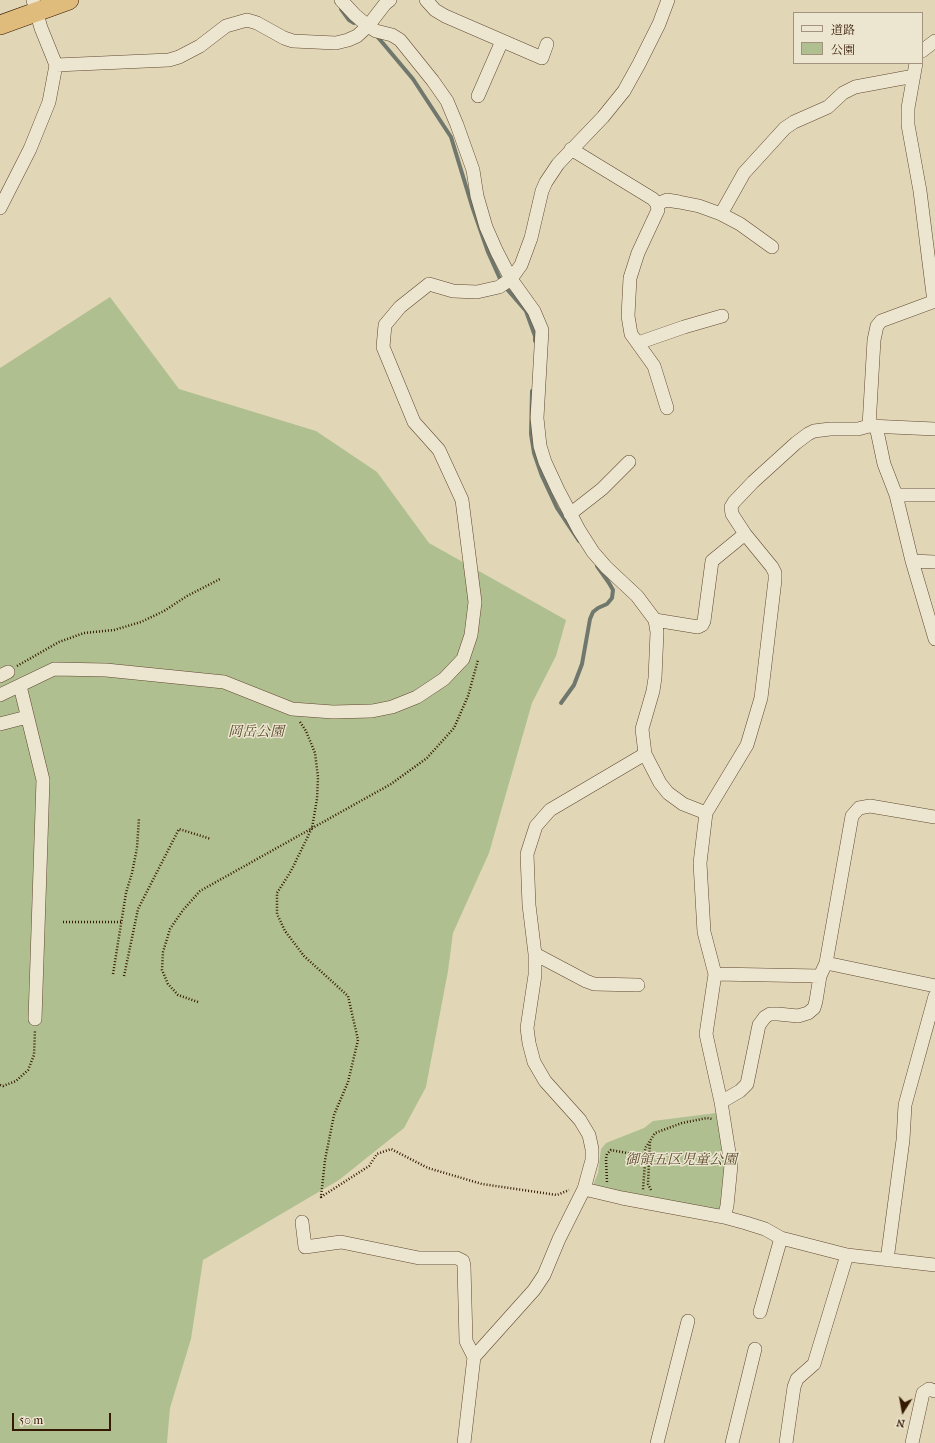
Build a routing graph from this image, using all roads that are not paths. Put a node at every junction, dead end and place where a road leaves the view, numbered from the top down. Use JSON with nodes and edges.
{"nodes":[{"id":1,"x":69,"y":0,"type":"edge"},
{"id":2,"x":341,"y":0,"type":"edge"},
{"id":3,"x":390,"y":0,"type":"edge"},
{"id":4,"x":426,"y":0,"type":"edge"},
{"id":5,"x":668,"y":0,"type":"edge"},
{"id":6,"x":34,"y":6,"type":"edge"},
{"id":7,"x":0,"y":25,"type":"edge"},
{"id":8,"x":368,"y":26,"type":"junction"},
{"id":9,"x":502,"y":41,"type":"junction"},
{"id":10,"x":935,"y":42,"type":"edge"},
{"id":11,"x":547,"y":44,"type":"dead end"},
{"id":12,"x":923,"y":50,"type":"edge"},
{"id":13,"x":56,"y":65,"type":"junction"},
{"id":14,"x":915,"y":70,"type":"edge"},
{"id":15,"x":478,"y":96,"type":"dead end"},
{"id":16,"x":571,"y":149,"type":"junction"},
{"id":17,"x":658,"y":204,"type":"junction"},
{"id":18,"x":0,"y":208,"type":"edge"},
{"id":19,"x":721,"y":214,"type":"junction"},
{"id":20,"x":772,"y":247,"type":"dead end"},
{"id":21,"x":511,"y":279,"type":"junction"},
{"id":22,"x":935,"y":301,"type":"edge"},
{"id":23,"x":722,"y":316,"type":"dead end"},
{"id":24,"x":638,"y":343,"type":"junction"},
{"id":25,"x":667,"y":408,"type":"dead end"},
{"id":26,"x":872,"y":426,"type":"junction"},
{"id":27,"x":935,"y":429,"type":"edge"},
{"id":28,"x":629,"y":462,"type":"dead end"},
{"id":29,"x":896,"y":494,"type":"junction"},
{"id":30,"x":935,"y":495,"type":"edge"},
{"id":31,"x":570,"y":514,"type":"junction"},
{"id":32,"x":745,"y":534,"type":"junction"},
{"id":33,"x":912,"y":561,"type":"junction"},
{"id":34,"x":935,"y":562,"type":"edge"},
{"id":35,"x":655,"y":620,"type":"junction"},
{"id":36,"x":934,"y":634,"type":"edge"},
{"id":37,"x":20,"y":686,"type":"junction"},
{"id":38,"x":0,"y":695,"type":"edge"},
{"id":39,"x":27,"y":717,"type":"junction"},
{"id":40,"x":0,"y":724,"type":"edge"},
{"id":41,"x":645,"y":754,"type":"junction"},
{"id":42,"x":706,"y":813,"type":"junction"},
{"id":43,"x":935,"y":817,"type":"edge"},
{"id":44,"x":535,"y":954,"type":"junction"},
{"id":45,"x":826,"y":963,"type":"junction"},
{"id":46,"x":715,"y":974,"type":"junction"},
{"id":47,"x":820,"y":976,"type":"junction"},
{"id":48,"x":638,"y":985,"type":"dead end"},
{"id":49,"x":935,"y":986,"type":"edge"},
{"id":50,"x":935,"y":996,"type":"edge"},
{"id":51,"x":35,"y":1019,"type":"road end"},
{"id":52,"x":720,"y":1102,"type":"junction"},
{"id":53,"x":584,"y":1189,"type":"junction"},
{"id":54,"x":724,"y":1217,"type":"junction"},
{"id":55,"x":302,"y":1222,"type":"dead end"},
{"id":56,"x":781,"y":1238,"type":"junction"},
{"id":57,"x":847,"y":1255,"type":"junction"},
{"id":58,"x":887,"y":1260,"type":"junction"},
{"id":59,"x":935,"y":1265,"type":"edge"},
{"id":60,"x":760,"y":1312,"type":"dead end"},
{"id":61,"x":688,"y":1321,"type":"dead end"},
{"id":62,"x":755,"y":1349,"type":"dead end"},
{"id":63,"x":474,"y":1357,"type":"junction"},
{"id":64,"x":935,"y":1391,"type":"edge"},
{"id":65,"x":464,"y":1443,"type":"edge"},
{"id":66,"x":657,"y":1443,"type":"edge"},
{"id":67,"x":732,"y":1443,"type":"edge"},
{"id":68,"x":786,"y":1443,"type":"edge"},
{"id":69,"x":912,"y":1443,"type":"edge"}],
"edges":[{"from":1,"to":6,"type":"highway"},
{"from":2,"to":8,"type":"street"},
{"from":3,"to":8,"type":"street"},
{"from":4,"to":9,"type":"street"},
{"from":5,"to":16,"type":"street"},
{"from":6,"to":7,"type":"highway"},
{"from":6,"to":13,"type":"street"},
{"from":8,"to":13,"type":"street"},
{"from":8,"to":21,"type":"street"},
{"from":9,"to":11,"type":"street"},
{"from":9,"to":15,"type":"street"},
{"from":10,"to":12,"type":"street"},
{"from":13,"to":18,"type":"street"},
{"from":14,"to":19,"type":"street"},
{"from":14,"to":22,"type":"street"},
{"from":16,"to":17,"type":"street"},
{"from":16,"to":21,"type":"street"},
{"from":17,"to":19,"type":"street"},
{"from":17,"to":24,"type":"street"},
{"from":19,"to":20,"type":"street"},
{"from":21,"to":31,"type":"street"},
{"from":21,"to":37,"type":"street"},
{"from":22,"to":26,"type":"street"},
{"from":23,"to":24,"type":"street"},
{"from":24,"to":25,"type":"street"},
{"from":26,"to":27,"type":"street"},
{"from":26,"to":29,"type":"street"},
{"from":26,"to":32,"type":"street"},
{"from":28,"to":31,"type":"street"},
{"from":29,"to":30,"type":"street"},
{"from":29,"to":33,"type":"street"},
{"from":31,"to":35,"type":"street"},
{"from":32,"to":35,"type":"street"},
{"from":32,"to":42,"type":"street"},
{"from":33,"to":34,"type":"street"},
{"from":33,"to":36,"type":"street"},
{"from":35,"to":41,"type":"street"},
{"from":37,"to":38,"type":"street"},
{"from":37,"to":39,"type":"street"},
{"from":39,"to":40,"type":"street"},
{"from":39,"to":51,"type":"street"},
{"from":41,"to":42,"type":"street"},
{"from":41,"to":44,"type":"street"},
{"from":42,"to":46,"type":"street"},
{"from":43,"to":45,"type":"street"},
{"from":44,"to":48,"type":"street"},
{"from":44,"to":53,"type":"street"},
{"from":45,"to":47,"type":"street"},
{"from":45,"to":49,"type":"street"},
{"from":46,"to":47,"type":"street"},
{"from":46,"to":52,"type":"street"},
{"from":47,"to":52,"type":"street"},
{"from":50,"to":58,"type":"street"},
{"from":52,"to":54,"type":"street"},
{"from":53,"to":54,"type":"street"},
{"from":53,"to":63,"type":"street"},
{"from":54,"to":56,"type":"street"},
{"from":55,"to":63,"type":"street"},
{"from":56,"to":57,"type":"street"},
{"from":56,"to":60,"type":"street"},
{"from":57,"to":58,"type":"street"},
{"from":57,"to":68,"type":"street"},
{"from":58,"to":59,"type":"street"},
{"from":61,"to":66,"type":"street"},
{"from":62,"to":67,"type":"street"},
{"from":63,"to":65,"type":"street"},
{"from":64,"to":69,"type":"street"}]}
